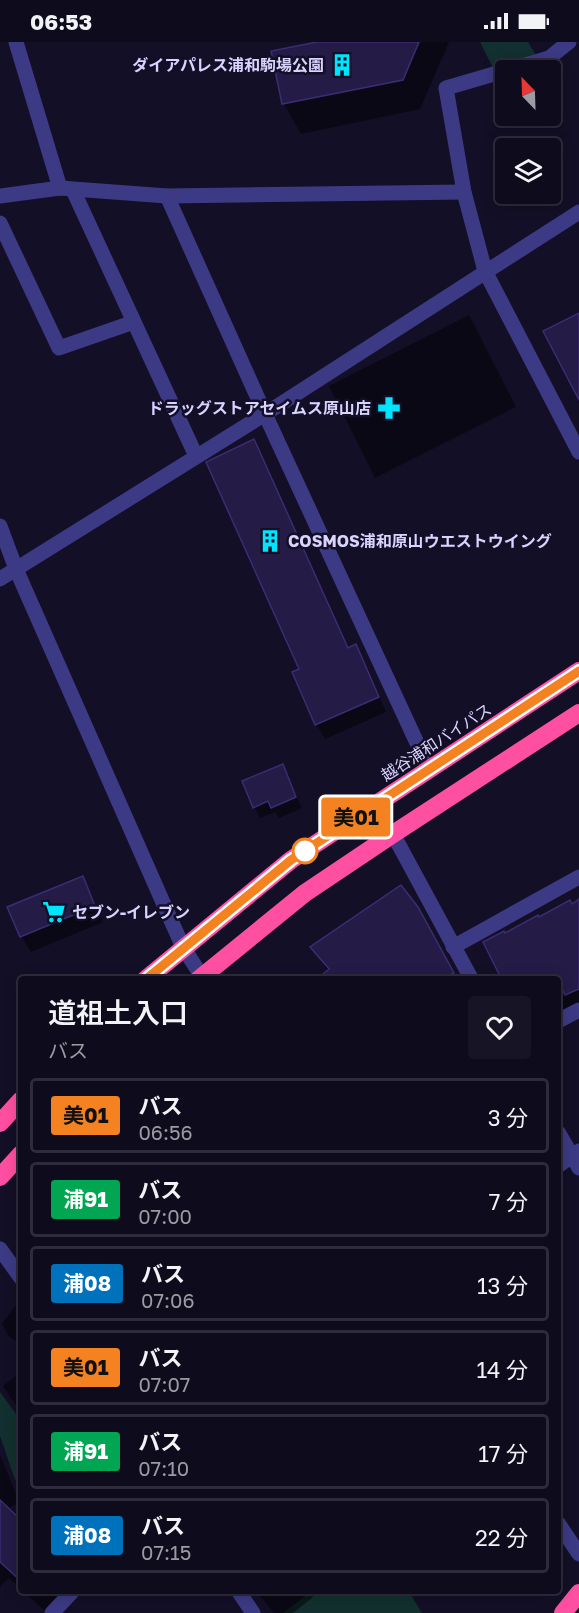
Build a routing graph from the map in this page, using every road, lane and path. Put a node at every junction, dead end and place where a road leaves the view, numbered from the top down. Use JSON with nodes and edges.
{"nodes":[{"id":1,"x":16,"y":42,"type":"edge"},
{"id":2,"x":569,"y":42,"type":"edge"},
{"id":3,"x":66,"y":189,"type":"junction"},
{"id":4,"x":464,"y":192,"type":"junction"},
{"id":5,"x":0,"y":196,"type":"edge"},
{"id":6,"x":167,"y":196,"type":"junction"},
{"id":7,"x":579,"y":212,"type":"edge"},
{"id":8,"x":0,"y":223,"type":"edge"},
{"id":9,"x":485,"y":271,"type":"junction"},
{"id":10,"x":134,"y":322,"type":"junction"},
{"id":11,"x":265,"y":414,"type":"junction"},
{"id":12,"x":579,"y":452,"type":"edge"},
{"id":13,"x":196,"y":456,"type":"junction"},
{"id":14,"x":0,"y":526,"type":"edge"},
{"id":15,"x":16,"y":568,"type":"junction"},
{"id":16,"x":0,"y":579,"type":"edge"},
{"id":17,"x":579,"y":671,"type":"edge"},
{"id":18,"x":579,"y":713,"type":"edge"},
{"id":19,"x":429,"y":769,"type":"junction"},
{"id":20,"x":393,"y":834,"type":"junction"},
{"id":21,"x":579,"y":877,"type":"edge"},
{"id":22,"x":183,"y":947,"type":"junction"},
{"id":23,"x":453,"y":947,"type":"junction"},
{"id":24,"x":150,"y":976,"type":"edge"},
{"id":25,"x":201,"y":976,"type":"edge"},
{"id":26,"x":204,"y":976,"type":"edge"},
{"id":27,"x":470,"y":976,"type":"edge"},
{"id":28,"x":579,"y":1010,"type":"edge"},
{"id":29,"x":561,"y":1019,"type":"edge"},
{"id":30,"x":18,"y":1103,"type":"edge"},
{"id":31,"x":0,"y":1123,"type":"edge"},
{"id":32,"x":561,"y":1136,"type":"edge"},
{"id":33,"x":18,"y":1157,"type":"edge"},
{"id":34,"x":576,"y":1158,"type":"edge"},
{"id":35,"x":561,"y":1165,"type":"edge"},
{"id":36,"x":0,"y":1177,"type":"edge"},
{"id":37,"x":0,"y":1249,"type":"edge"},
{"id":38,"x":18,"y":1274,"type":"edge"},
{"id":39,"x":561,"y":1527,"type":"edge"},
{"id":40,"x":579,"y":1554,"type":"edge"},
{"id":41,"x":579,"y":1593,"type":"edge"},
{"id":42,"x":70,"y":1594,"type":"edge"},
{"id":43,"x":240,"y":1594,"type":"edge"},
{"id":44,"x":52,"y":1613,"type":"edge"},
{"id":45,"x":253,"y":1613,"type":"edge"},
{"id":46,"x":563,"y":1613,"type":"edge"}],
"edges":[{"from":1,"to":3,"type":"street"},
{"from":2,"to":4,"type":"street"},
{"from":3,"to":5,"type":"street"},
{"from":3,"to":6,"type":"street"},
{"from":3,"to":10,"type":"street"},
{"from":4,"to":6,"type":"street"},
{"from":4,"to":9,"type":"street"},
{"from":6,"to":11,"type":"street"},
{"from":7,"to":9,"type":"street"},
{"from":8,"to":10,"type":"street"},
{"from":9,"to":11,"type":"street"},
{"from":9,"to":12,"type":"street"},
{"from":10,"to":13,"type":"street"},
{"from":11,"to":13,"type":"street"},
{"from":11,"to":19,"type":"street"},
{"from":13,"to":15,"type":"street"},
{"from":14,"to":15,"type":"street"},
{"from":15,"to":16,"type":"street"},
{"from":15,"to":22,"type":"street"},
{"from":17,"to":19,"type":"highway","name":"越谷浦和バイパス"},
{"from":18,"to":20,"type":"highway"},
{"from":19,"to":22,"type":"highway","name":"越谷浦和バイパス"},
{"from":20,"to":23,"type":"street"},
{"from":20,"to":26,"type":"highway"},
{"from":21,"to":23,"type":"street"},
{"from":22,"to":24,"type":"highway","name":"越谷浦和バイパス"},
{"from":22,"to":25,"type":"street"},
{"from":23,"to":27,"type":"street"},
{"from":28,"to":29,"type":"street"},
{"from":30,"to":31,"type":"highway"},
{"from":32,"to":34,"type":"street"},
{"from":33,"to":36,"type":"highway"},
{"from":34,"to":35,"type":"street"},
{"from":37,"to":38,"type":"street"},
{"from":39,"to":40,"type":"street"},
{"from":41,"to":46,"type":"highway"},
{"from":42,"to":44,"type":"street"},
{"from":43,"to":45,"type":"street"}]}
